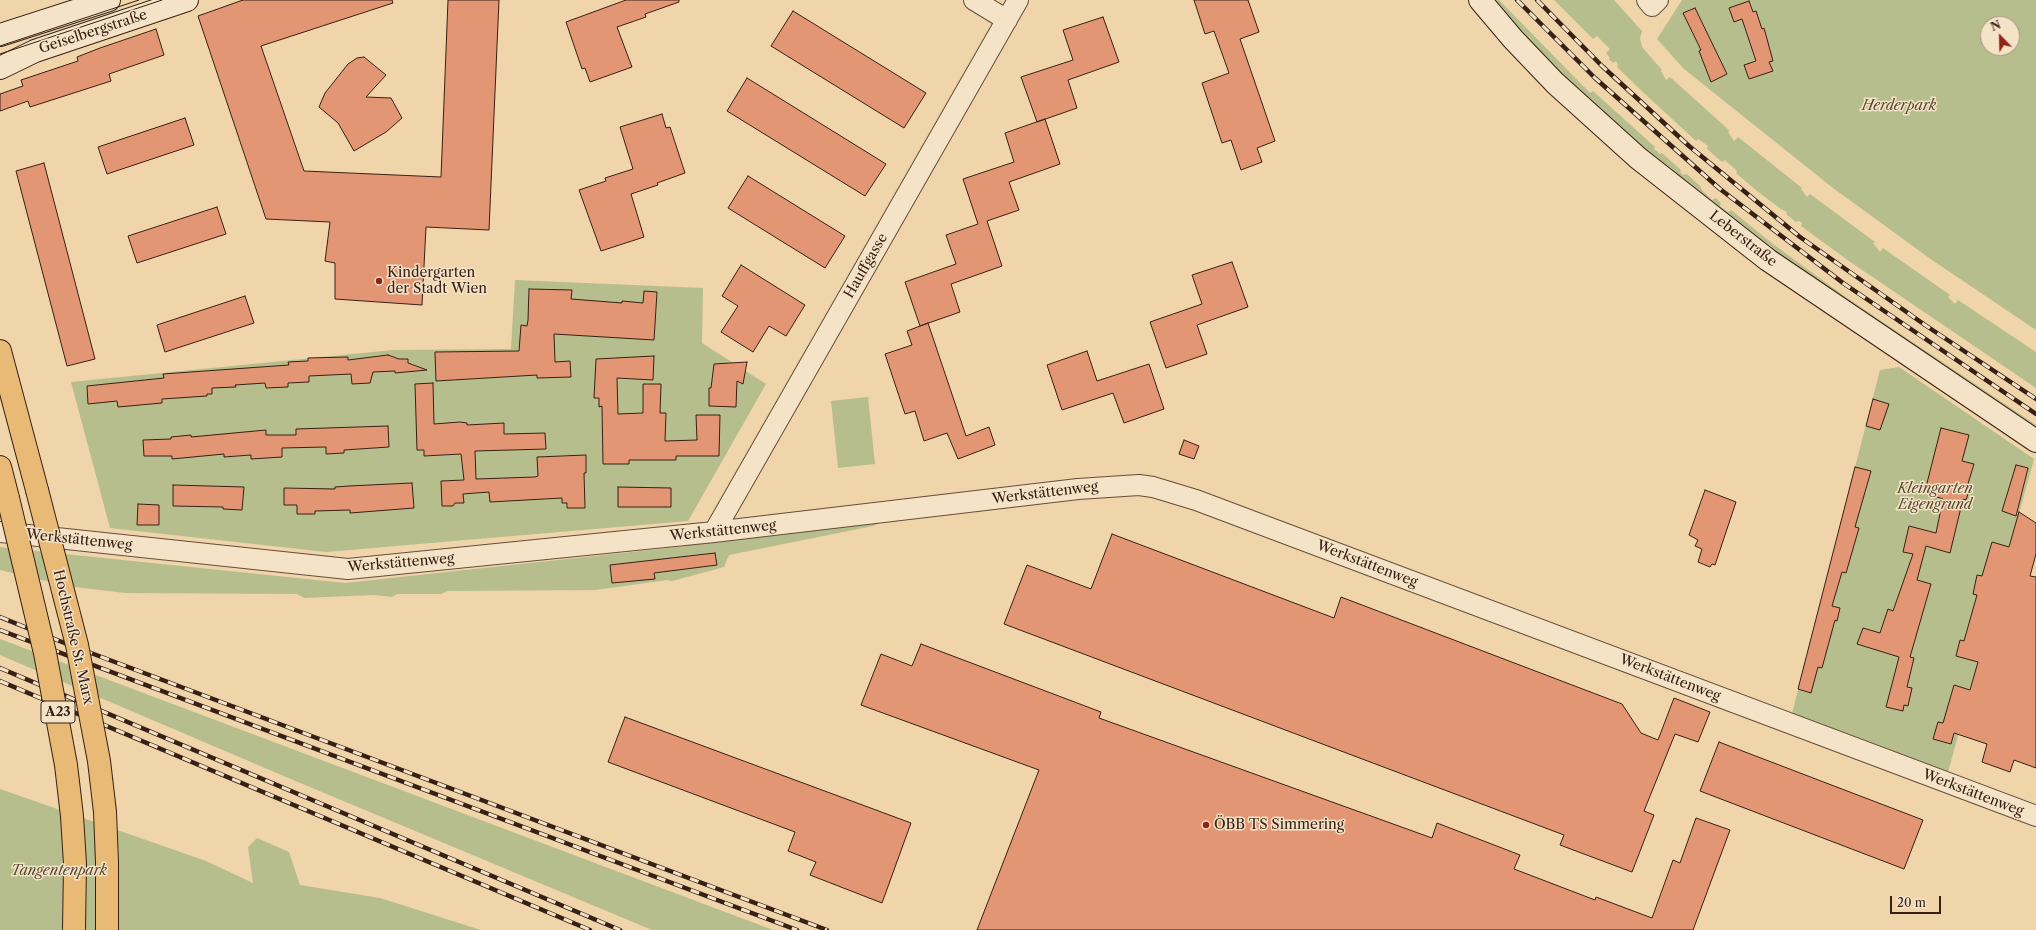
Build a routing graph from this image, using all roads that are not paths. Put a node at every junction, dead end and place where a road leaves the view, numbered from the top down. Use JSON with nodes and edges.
{"nodes":[{"id":1,"x":110,"y":0,"type":"edge"},
{"id":2,"x":187,"y":0,"type":"edge"},
{"id":3,"x":974,"y":0,"type":"edge"},
{"id":4,"x":1018,"y":0,"type":"edge"},
{"id":5,"x":1480,"y":0,"type":"edge"},
{"id":6,"x":1007,"y":20,"type":"junction"},
{"id":7,"x":0,"y":34,"type":"edge"},
{"id":8,"x":0,"y":68,"type":"edge"},
{"id":9,"x":0,"y":351,"type":"edge"},
{"id":10,"x":2036,"y":441,"type":"edge"},
{"id":11,"x":0,"y":467,"type":"edge"},
{"id":12,"x":0,"y":532,"type":"edge"},
{"id":13,"x":714,"y":532,"type":"junction"},
{"id":14,"x":2036,"y":816,"type":"edge"},
{"id":15,"x":74,"y":930,"type":"edge"},
{"id":16,"x":107,"y":930,"type":"edge"}],
"edges":[{"from":1,"to":7,"type":"main road","name":"Geiselbergstraße"},
{"from":2,"to":8,"type":"main road","name":"Geiselbergstraße"},
{"from":3,"to":6,"type":"street"},
{"from":4,"to":6,"type":"street","name":"Hauffgasse"},
{"from":5,"to":10,"type":"main road","name":"Leberstraße"},
{"from":6,"to":13,"type":"street","name":"Hauffgasse"},
{"from":9,"to":16,"type":"highway","name":"Hochstraße St. Marx","number":"A23","bridge":true},
{"from":11,"to":15,"type":"highway","number":"A23","bridge":true},
{"from":12,"to":13,"type":"street","name":"Werkstättenweg"},
{"from":13,"to":14,"type":"street","name":"Werkstättenweg"}]}
